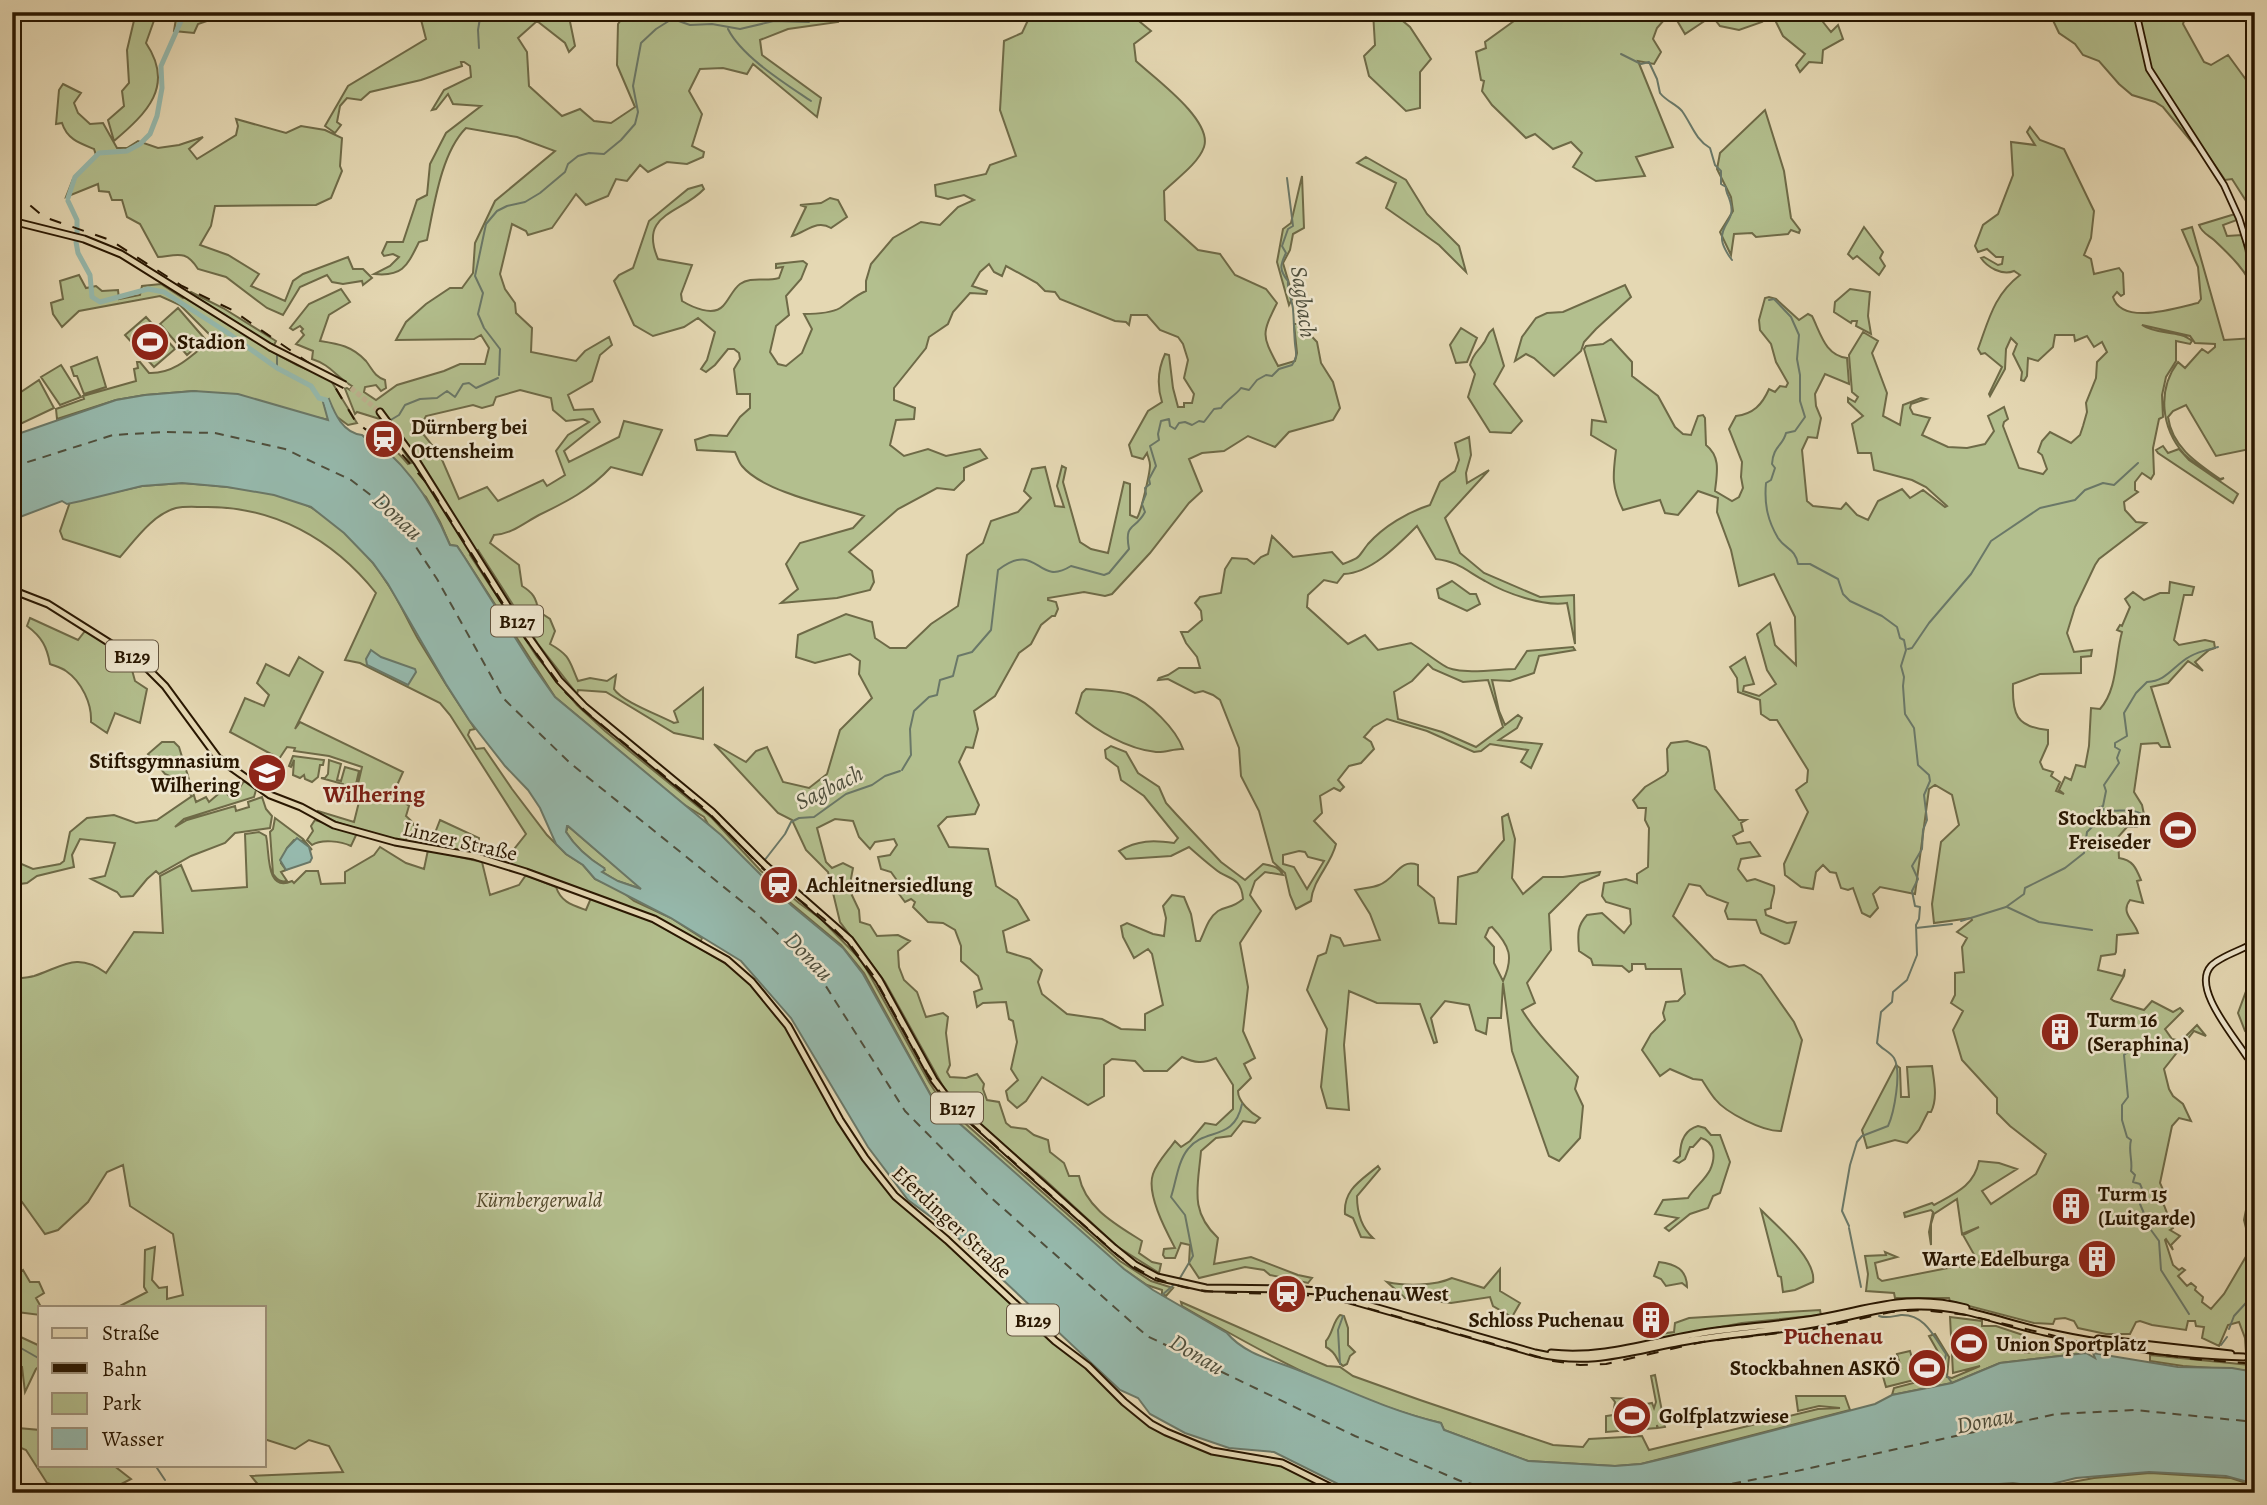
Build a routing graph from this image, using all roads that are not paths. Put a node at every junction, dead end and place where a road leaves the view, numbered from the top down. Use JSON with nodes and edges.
{"nodes":[{"id":1,"x":2136,"y":12,"type":"edge"},
{"id":2,"x":12,"y":220,"type":"edge"},
{"id":3,"x":2255,"y":269,"type":"edge"},
{"id":4,"x":348,"y":386,"type":"tunnel mouth"},
{"id":5,"x":382,"y":414,"type":"tunnel mouth"},
{"id":6,"x":12,"y":590,"type":"edge"},
{"id":7,"x":2255,"y":943,"type":"edge"},
{"id":8,"x":799,"y":1047,"type":"joint"},
{"id":9,"x":2255,"y":1064,"type":"edge"},
{"id":10,"x":2254,"y":1359,"type":"edge"},
{"id":11,"x":1342,"y":1493,"type":"edge"},
{"id":12,"x":1970,"y":1493,"type":"edge"},
{"id":13,"x":1996,"y":1493,"type":"edge"}],
"edges":[{"from":1,"to":3,"type":"main road"},
{"from":2,"to":4,"type":"main road","bridge":true},
{"from":5,"to":10,"type":"main road","number":"B127"},
{"from":6,"to":8,"type":"main road","name":"Linzer Straße","number":"B129"},
{"from":7,"to":9,"type":"main road"},
{"from":8,"to":11,"type":"main road","name":"Eferdinger Straße","number":"B129"},
{"from":12,"to":13,"type":"main road"}]}
